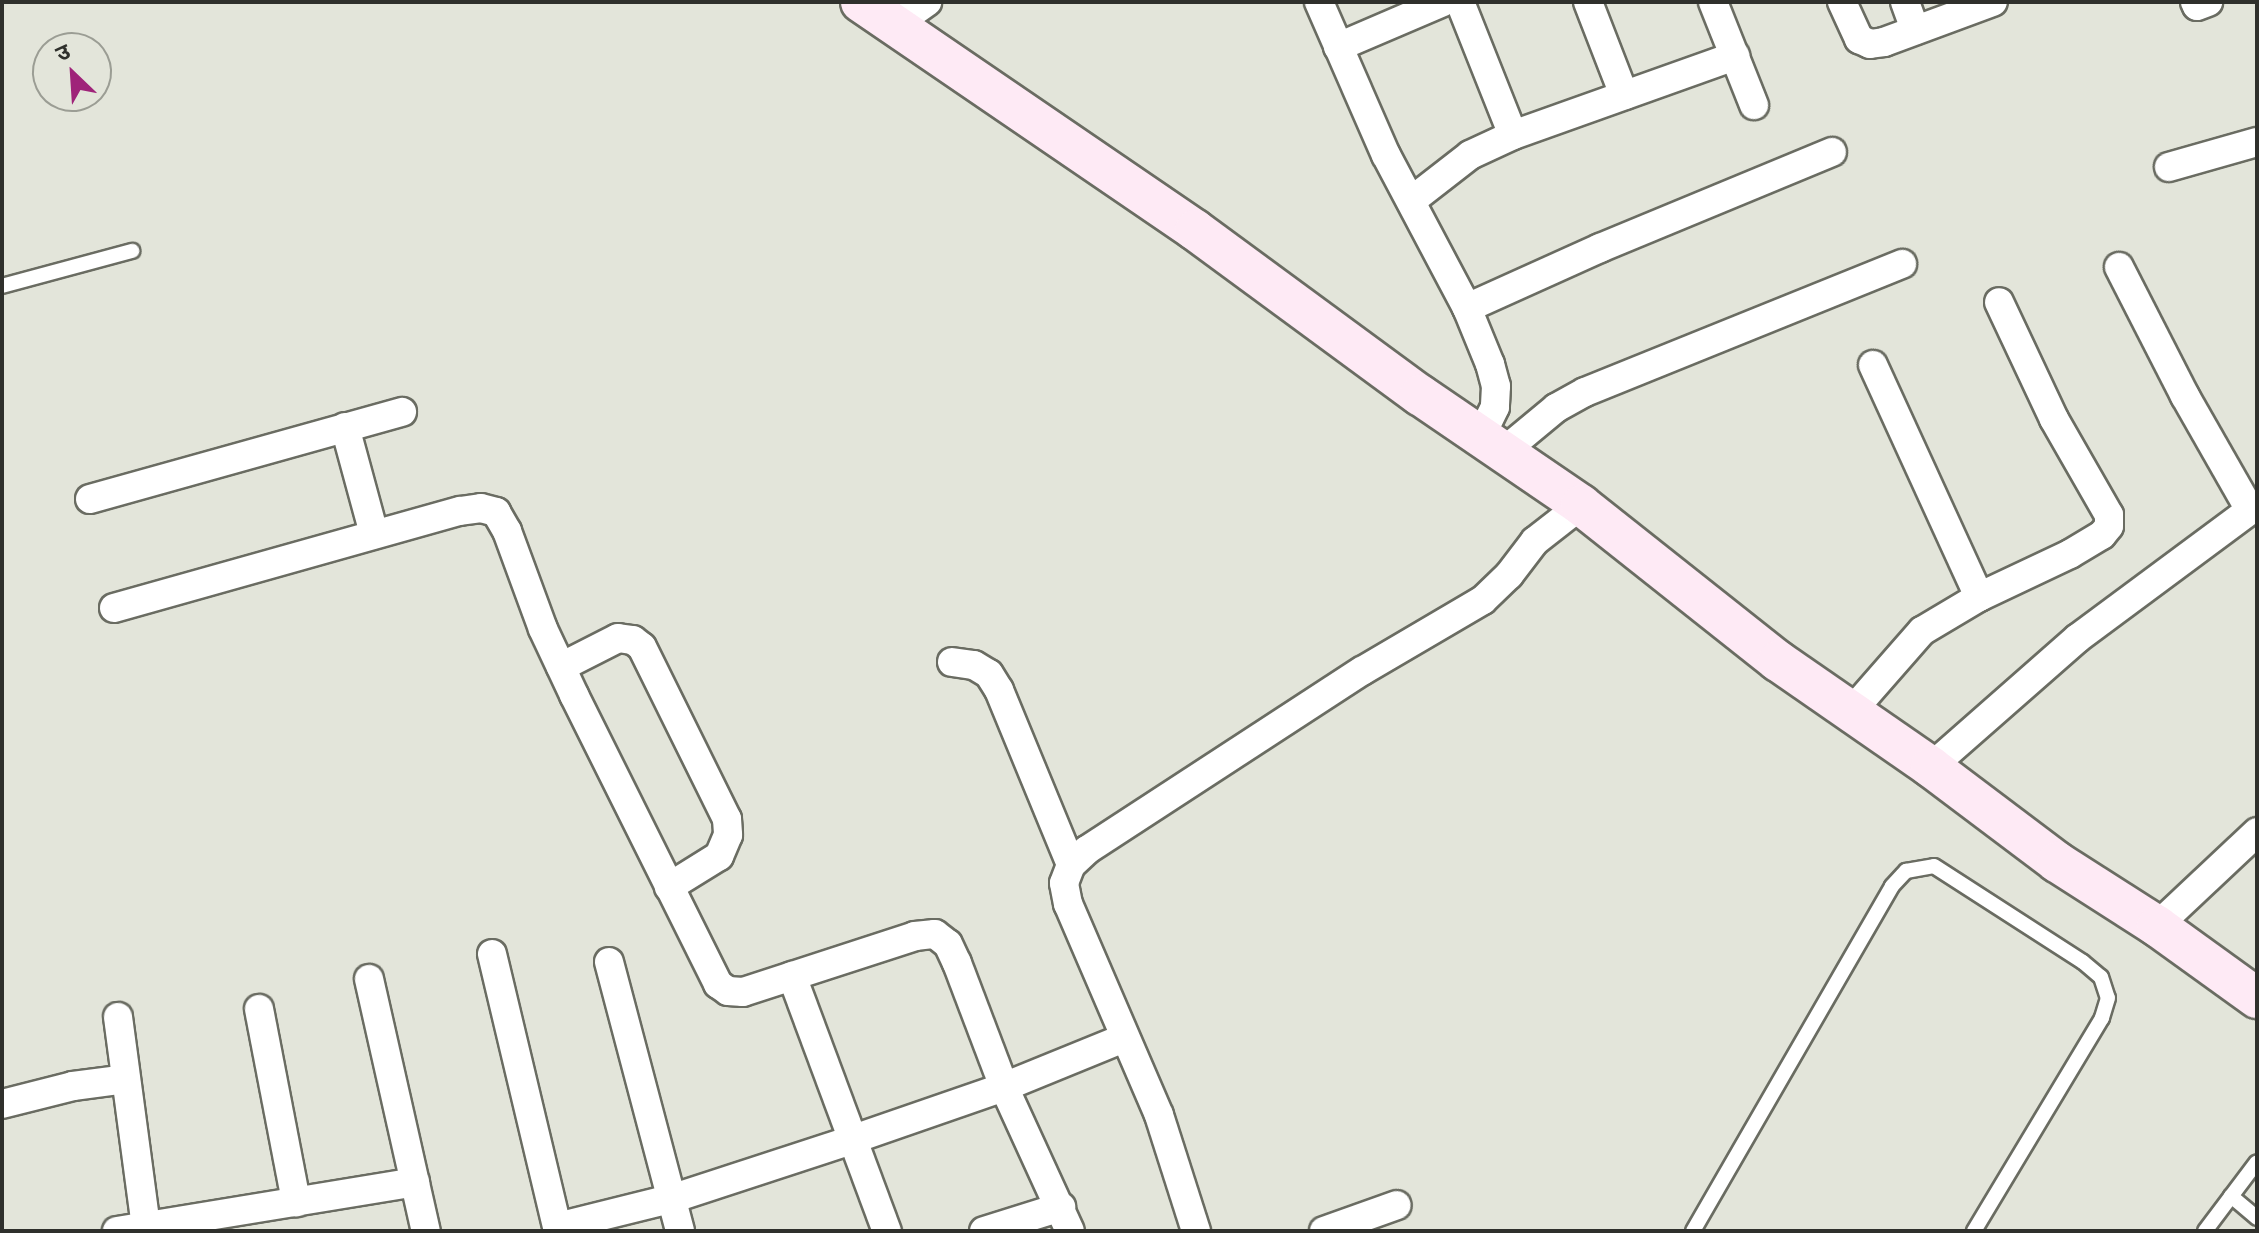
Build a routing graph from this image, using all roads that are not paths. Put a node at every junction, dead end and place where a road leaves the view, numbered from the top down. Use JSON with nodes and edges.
{"nodes":[{"id":1,"x":861,"y":2,"type":"edge"},
{"id":2,"x":927,"y":2,"type":"edge"},
{"id":3,"x":1319,"y":2,"type":"edge"},
{"id":4,"x":1443,"y":2,"type":"edge"},
{"id":5,"x":1460,"y":2,"type":"edge"},
{"id":6,"x":1588,"y":2,"type":"edge"},
{"id":7,"x":1713,"y":2,"type":"edge"},
{"id":8,"x":1842,"y":2,"type":"edge"},
{"id":9,"x":1905,"y":2,"type":"edge"},
{"id":10,"x":1993,"y":2,"type":"edge"},
{"id":11,"x":2195,"y":2,"type":"edge"},
{"id":12,"x":2208,"y":2,"type":"edge"},
{"id":13,"x":893,"y":26,"type":"junction"},
{"id":14,"x":1915,"y":30,"type":"junction"},
{"id":15,"x":1338,"y":47,"type":"junction"},
{"id":16,"x":1735,"y":56,"type":"junction"},
{"id":17,"x":1624,"y":95,"type":"junction"},
{"id":18,"x":1754,"y":105,"type":"dead end"},
{"id":19,"x":1513,"y":135,"type":"junction"},
{"id":20,"x":2257,"y":142,"type":"edge"},
{"id":21,"x":1832,"y":152,"type":"dead end"},
{"id":22,"x":2169,"y":167,"type":"dead end"},
{"id":23,"x":1411,"y":201,"type":"junction"},
{"id":24,"x":132,"y":251,"type":"dead end"},
{"id":25,"x":1902,"y":264,"type":"dead end"},
{"id":26,"x":2119,"y":267,"type":"dead end"},
{"id":27,"x":2,"y":286,"type":"edge"},
{"id":28,"x":1999,"y":302,"type":"dead end"},
{"id":29,"x":1467,"y":308,"type":"junction"},
{"id":30,"x":1873,"y":365,"type":"dead end"},
{"id":31,"x":402,"y":412,"type":"dead end"},
{"id":32,"x":345,"y":427,"type":"junction"},
{"id":33,"x":1492,"y":444,"type":"junction"},
{"id":34,"x":90,"y":499,"type":"dead end"},
{"id":35,"x":1581,"y":505,"type":"junction"},
{"id":36,"x":2254,"y":508,"type":"edge"},
{"id":37,"x":374,"y":534,"type":"junction"},
{"id":38,"x":1979,"y":597,"type":"junction"},
{"id":39,"x":114,"y":608,"type":"dead end"},
{"id":40,"x":952,"y":662,"type":"dead end"},
{"id":41,"x":561,"y":667,"type":"junction"},
{"id":42,"x":1851,"y":712,"type":"junction"},
{"id":43,"x":1931,"y":767,"type":"junction"},
{"id":44,"x":2257,"y":832,"type":"edge"},
{"id":45,"x":1071,"y":865,"type":"junction"},
{"id":46,"x":669,"y":887,"type":"junction"},
{"id":47,"x":2157,"y":926,"type":"junction"},
{"id":48,"x":492,"y":954,"type":"dead end"},
{"id":49,"x":609,"y":962,"type":"dead end"},
{"id":50,"x":792,"y":976,"type":"junction"},
{"id":51,"x":369,"y":979,"type":"dead end"},
{"id":52,"x":2257,"y":998,"type":"edge"},
{"id":53,"x":259,"y":1009,"type":"dead end"},
{"id":54,"x":118,"y":1017,"type":"dead end"},
{"id":55,"x":1124,"y":1038,"type":"junction"},
{"id":56,"x":126,"y":1079,"type":"junction"},
{"id":57,"x":1004,"y":1087,"type":"junction"},
{"id":58,"x":2,"y":1104,"type":"edge"},
{"id":59,"x":854,"y":1139,"type":"junction"},
{"id":60,"x":2257,"y":1162,"type":"edge"},
{"id":61,"x":415,"y":1182,"type":"junction"},
{"id":62,"x":2231,"y":1196,"type":"junction"},
{"id":63,"x":674,"y":1198,"type":"junction"},
{"id":64,"x":1397,"y":1205,"type":"dead end"},
{"id":65,"x":286,"y":1212,"type":"edge"},
{"id":66,"x":2257,"y":1218,"type":"edge"},
{"id":67,"x":1065,"y":1219,"type":"edge"},
{"id":68,"x":146,"y":1226,"type":"junction"},
{"id":69,"x":557,"y":1229,"type":"edge"},
{"id":70,"x":117,"y":1231,"type":"edge"},
{"id":71,"x":426,"y":1231,"type":"edge"},
{"id":72,"x":680,"y":1231,"type":"edge"},
{"id":73,"x":887,"y":1231,"type":"edge"},
{"id":74,"x":984,"y":1231,"type":"edge"},
{"id":75,"x":1196,"y":1231,"type":"edge"},
{"id":76,"x":1324,"y":1231,"type":"edge"},
{"id":77,"x":1693,"y":1231,"type":"edge"},
{"id":78,"x":1974,"y":1231,"type":"edge"},
{"id":79,"x":2205,"y":1231,"type":"edge"}],
"edges":[{"from":1,"to":13,"type":"street"},
{"from":2,"to":13,"type":"street"},
{"from":3,"to":15,"type":"street"},
{"from":4,"to":15,"type":"street"},
{"from":5,"to":19,"type":"street"},
{"from":6,"to":17,"type":"street"},
{"from":7,"to":16,"type":"street"},
{"from":8,"to":14,"type":"street"},
{"from":9,"to":14,"type":"street"},
{"from":10,"to":14,"type":"street"},
{"from":11,"to":12,"type":"street"},
{"from":13,"to":33,"type":"street"},
{"from":15,"to":23,"type":"street"},
{"from":16,"to":17,"type":"street"},
{"from":16,"to":18,"type":"street"},
{"from":17,"to":19,"type":"street"},
{"from":19,"to":23,"type":"street"},
{"from":20,"to":22,"type":"street"},
{"from":21,"to":29,"type":"street"},
{"from":23,"to":29,"type":"street"},
{"from":24,"to":27,"type":"lane"},
{"from":25,"to":33,"type":"street"},
{"from":26,"to":36,"type":"street"},
{"from":28,"to":38,"type":"street"},
{"from":29,"to":33,"type":"street"},
{"from":30,"to":38,"type":"street"},
{"from":31,"to":32,"type":"street"},
{"from":32,"to":34,"type":"street"},
{"from":32,"to":37,"type":"street"},
{"from":33,"to":35,"type":"street"},
{"from":35,"to":42,"type":"street"},
{"from":35,"to":45,"type":"street"},
{"from":36,"to":43,"type":"street"},
{"from":37,"to":39,"type":"street"},
{"from":37,"to":41,"type":"street"},
{"from":38,"to":42,"type":"street"},
{"from":40,"to":45,"type":"street"},
{"from":41,"to":46,"type":"street"},
{"from":41,"to":46,"type":"street"},
{"from":42,"to":43,"type":"street"},
{"from":43,"to":47,"type":"street"},
{"from":44,"to":47,"type":"street"},
{"from":45,"to":55,"type":"street"},
{"from":46,"to":50,"type":"street"},
{"from":47,"to":52,"type":"street"},
{"from":48,"to":69,"type":"street"},
{"from":49,"to":63,"type":"street"},
{"from":50,"to":57,"type":"street"},
{"from":50,"to":59,"type":"street"},
{"from":51,"to":61,"type":"street"},
{"from":53,"to":65,"type":"street"},
{"from":54,"to":56,"type":"street"},
{"from":55,"to":57,"type":"street"},
{"from":55,"to":75,"type":"street"},
{"from":56,"to":58,"type":"street"},
{"from":56,"to":68,"type":"street"},
{"from":57,"to":59,"type":"street"},
{"from":57,"to":67,"type":"street"},
{"from":59,"to":63,"type":"street"},
{"from":59,"to":73,"type":"street"},
{"from":60,"to":62,"type":"lane"},
{"from":61,"to":65,"type":"street"},
{"from":61,"to":71,"type":"street"},
{"from":62,"to":66,"type":"lane"},
{"from":62,"to":79,"type":"lane"},
{"from":63,"to":69,"type":"street"},
{"from":63,"to":72,"type":"street"},
{"from":64,"to":76,"type":"street"},
{"from":65,"to":68,"type":"street"},
{"from":67,"to":74,"type":"street"},
{"from":68,"to":70,"type":"street"},
{"from":77,"to":78,"type":"lane"}]}
